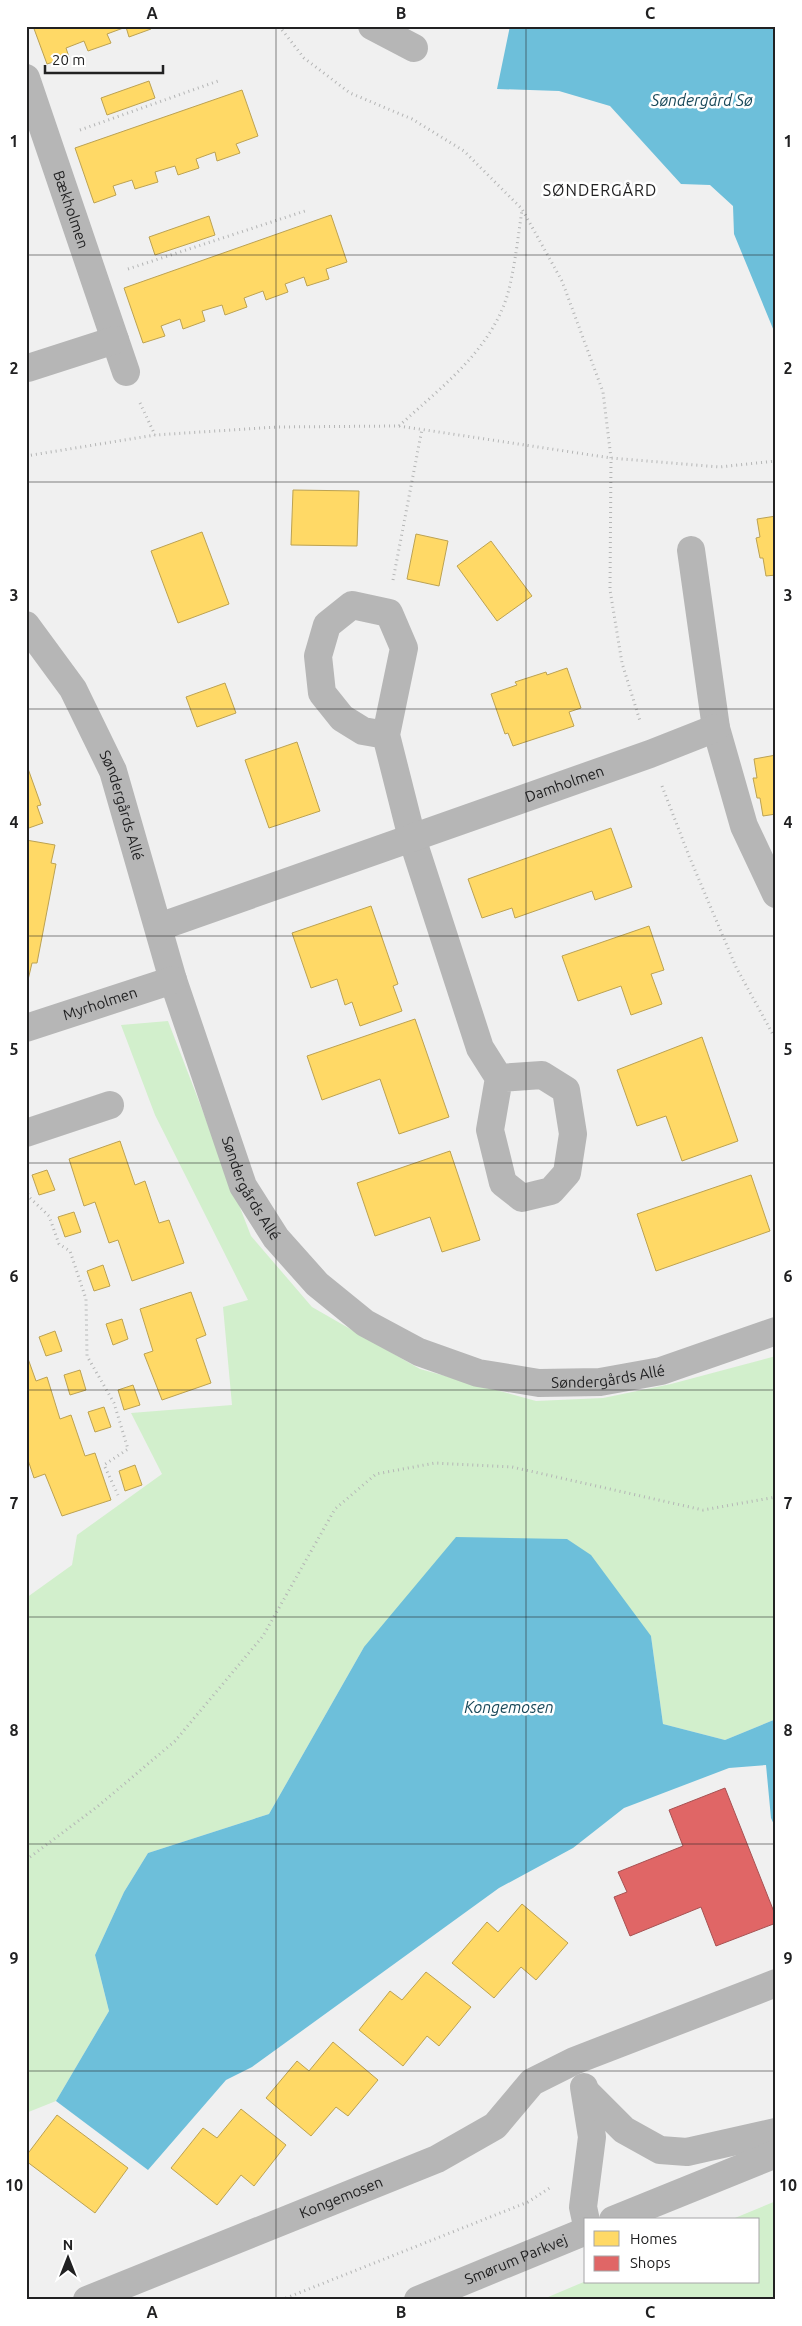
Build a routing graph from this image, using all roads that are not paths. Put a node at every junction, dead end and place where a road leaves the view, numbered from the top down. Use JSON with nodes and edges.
{"nodes":[{"id":1,"x":372,"y":26,"type":"edge"},
{"id":2,"x":414,"y":48,"type":"dead end"},
{"id":3,"x":26,"y":78,"type":"edge"},
{"id":4,"x":116,"y":340,"type":"junction"},
{"id":5,"x":28,"y":368,"type":"edge"},
{"id":6,"x":126,"y":372,"type":"dead end"},
{"id":7,"x":691,"y":550,"type":"dead end"},
{"id":8,"x":26,"y":625,"type":"edge"},
{"id":9,"x":716,"y":728,"type":"junction"},
{"id":10,"x":386,"y":735,"type":"junction"},
{"id":11,"x":412,"y":838,"type":"junction"},
{"id":12,"x":776,"y":894,"type":"edge"},
{"id":13,"x":160,"y":927,"type":"junction"},
{"id":14,"x":173,"y":980,"type":"junction"},
{"id":15,"x":26,"y":1028,"type":"edge"},
{"id":16,"x":499,"y":1078,"type":"dead end"},
{"id":17,"x":110,"y":1105,"type":"dead end"},
{"id":18,"x":26,"y":1133,"type":"edge"},
{"id":19,"x":776,"y":1331,"type":"edge"},
{"id":20,"x":776,"y":1983,"type":"edge"},
{"id":21,"x":574,"y":2061,"type":"junction"},
{"id":22,"x":586,"y":2092,"type":"junction"},
{"id":23,"x":776,"y":2132,"type":"edge"},
{"id":24,"x":776,"y":2154,"type":"edge"},
{"id":25,"x":585,"y":2218,"type":"edge"},
{"id":26,"x":618,"y":2218,"type":"edge"},
{"id":27,"x":584,"y":2232,"type":"edge"},
{"id":28,"x":87,"y":2300,"type":"edge"},
{"id":29,"x":418,"y":2300,"type":"edge"}],
"edges":[{"from":1,"to":2,"type":"street"},
{"from":3,"to":4,"type":"street","name":"Bækholmen"},
{"from":4,"to":5,"type":"street"},
{"from":4,"to":6,"type":"street","name":"Bækholmen"},
{"from":7,"to":9,"type":"street"},
{"from":8,"to":13,"type":"street","name":"Søndergårds Allé"},
{"from":9,"to":11,"type":"street","name":"Damholmen"},
{"from":9,"to":12,"type":"street"},
{"from":10,"to":10,"type":"street"},
{"from":10,"to":11,"type":"street"},
{"from":11,"to":13,"type":"street","name":"Damholmen"},
{"from":11,"to":16,"type":"street"},
{"from":13,"to":14,"type":"street","name":"Søndergårds Allé"},
{"from":14,"to":15,"type":"street","name":"Myrholmen"},
{"from":14,"to":19,"type":"street","name":"Søndergårds Allé"},
{"from":17,"to":18,"type":"street"},
{"from":20,"to":21,"type":"street","name":"Kongemosen"},
{"from":21,"to":22,"type":"street"},
{"from":21,"to":28,"type":"street","name":"Kongemosen"},
{"from":22,"to":23,"type":"street"},
{"from":22,"to":25,"type":"street"},
{"from":24,"to":26,"type":"street"},
{"from":27,"to":29,"type":"street","name":"Smørum Parkvej"}]}
